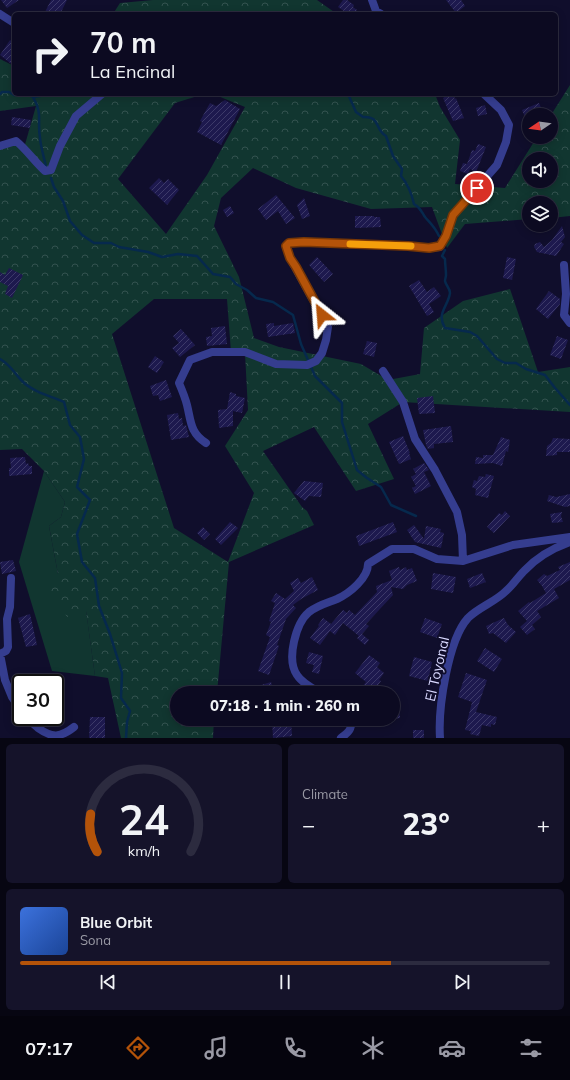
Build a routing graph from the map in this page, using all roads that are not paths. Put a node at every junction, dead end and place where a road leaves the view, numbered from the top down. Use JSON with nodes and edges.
{"nodes":[{"id":1,"x":372,"y":0,"type":"edge"},
{"id":2,"x":378,"y":12,"type":"edge"},
{"id":3,"x":0,"y":14,"type":"edge"},
{"id":4,"x":12,"y":22,"type":"edge"},
{"id":5,"x":100,"y":96,"type":"edge"},
{"id":6,"x":486,"y":96,"type":"edge"},
{"id":7,"x":0,"y":146,"type":"edge"},
{"id":8,"x":564,"y":265,"type":"dead end"},
{"id":9,"x":570,"y":323,"type":"edge"},
{"id":10,"x":383,"y":372,"type":"dead end"},
{"id":11,"x":206,"y":443,"type":"dead end"},
{"id":12,"x":570,"y":537,"type":"edge"},
{"id":13,"x":570,"y":542,"type":"edge"},
{"id":14,"x":463,"y":561,"type":"junction"},
{"id":15,"x":11,"y":578,"type":"dead end"},
{"id":16,"x":0,"y":654,"type":"edge"},
{"id":17,"x":311,"y":686,"type":"edge"},
{"id":18,"x":12,"y":697,"type":"edge"},
{"id":19,"x":36,"y":726,"type":"edge"},
{"id":20,"x":351,"y":726,"type":"edge"},
{"id":21,"x":74,"y":727,"type":"dead end"},
{"id":22,"x":341,"y":738,"type":"edge"},
{"id":23,"x":440,"y":738,"type":"edge"}],
"edges":[{"from":1,"to":2,"type":"street"},
{"from":3,"to":4,"type":"street"},
{"from":5,"to":7,"type":"street"},
{"from":6,"to":11,"type":"street"},
{"from":8,"to":9,"type":"street"},
{"from":10,"to":14,"type":"street"},
{"from":12,"to":14,"type":"street"},
{"from":13,"to":23,"type":"street","name":"El Toyonal"},
{"from":14,"to":17,"type":"street"},
{"from":15,"to":16,"type":"street"},
{"from":16,"to":18,"type":"street"},
{"from":19,"to":21,"type":"street"},
{"from":20,"to":22,"type":"street"}]}
